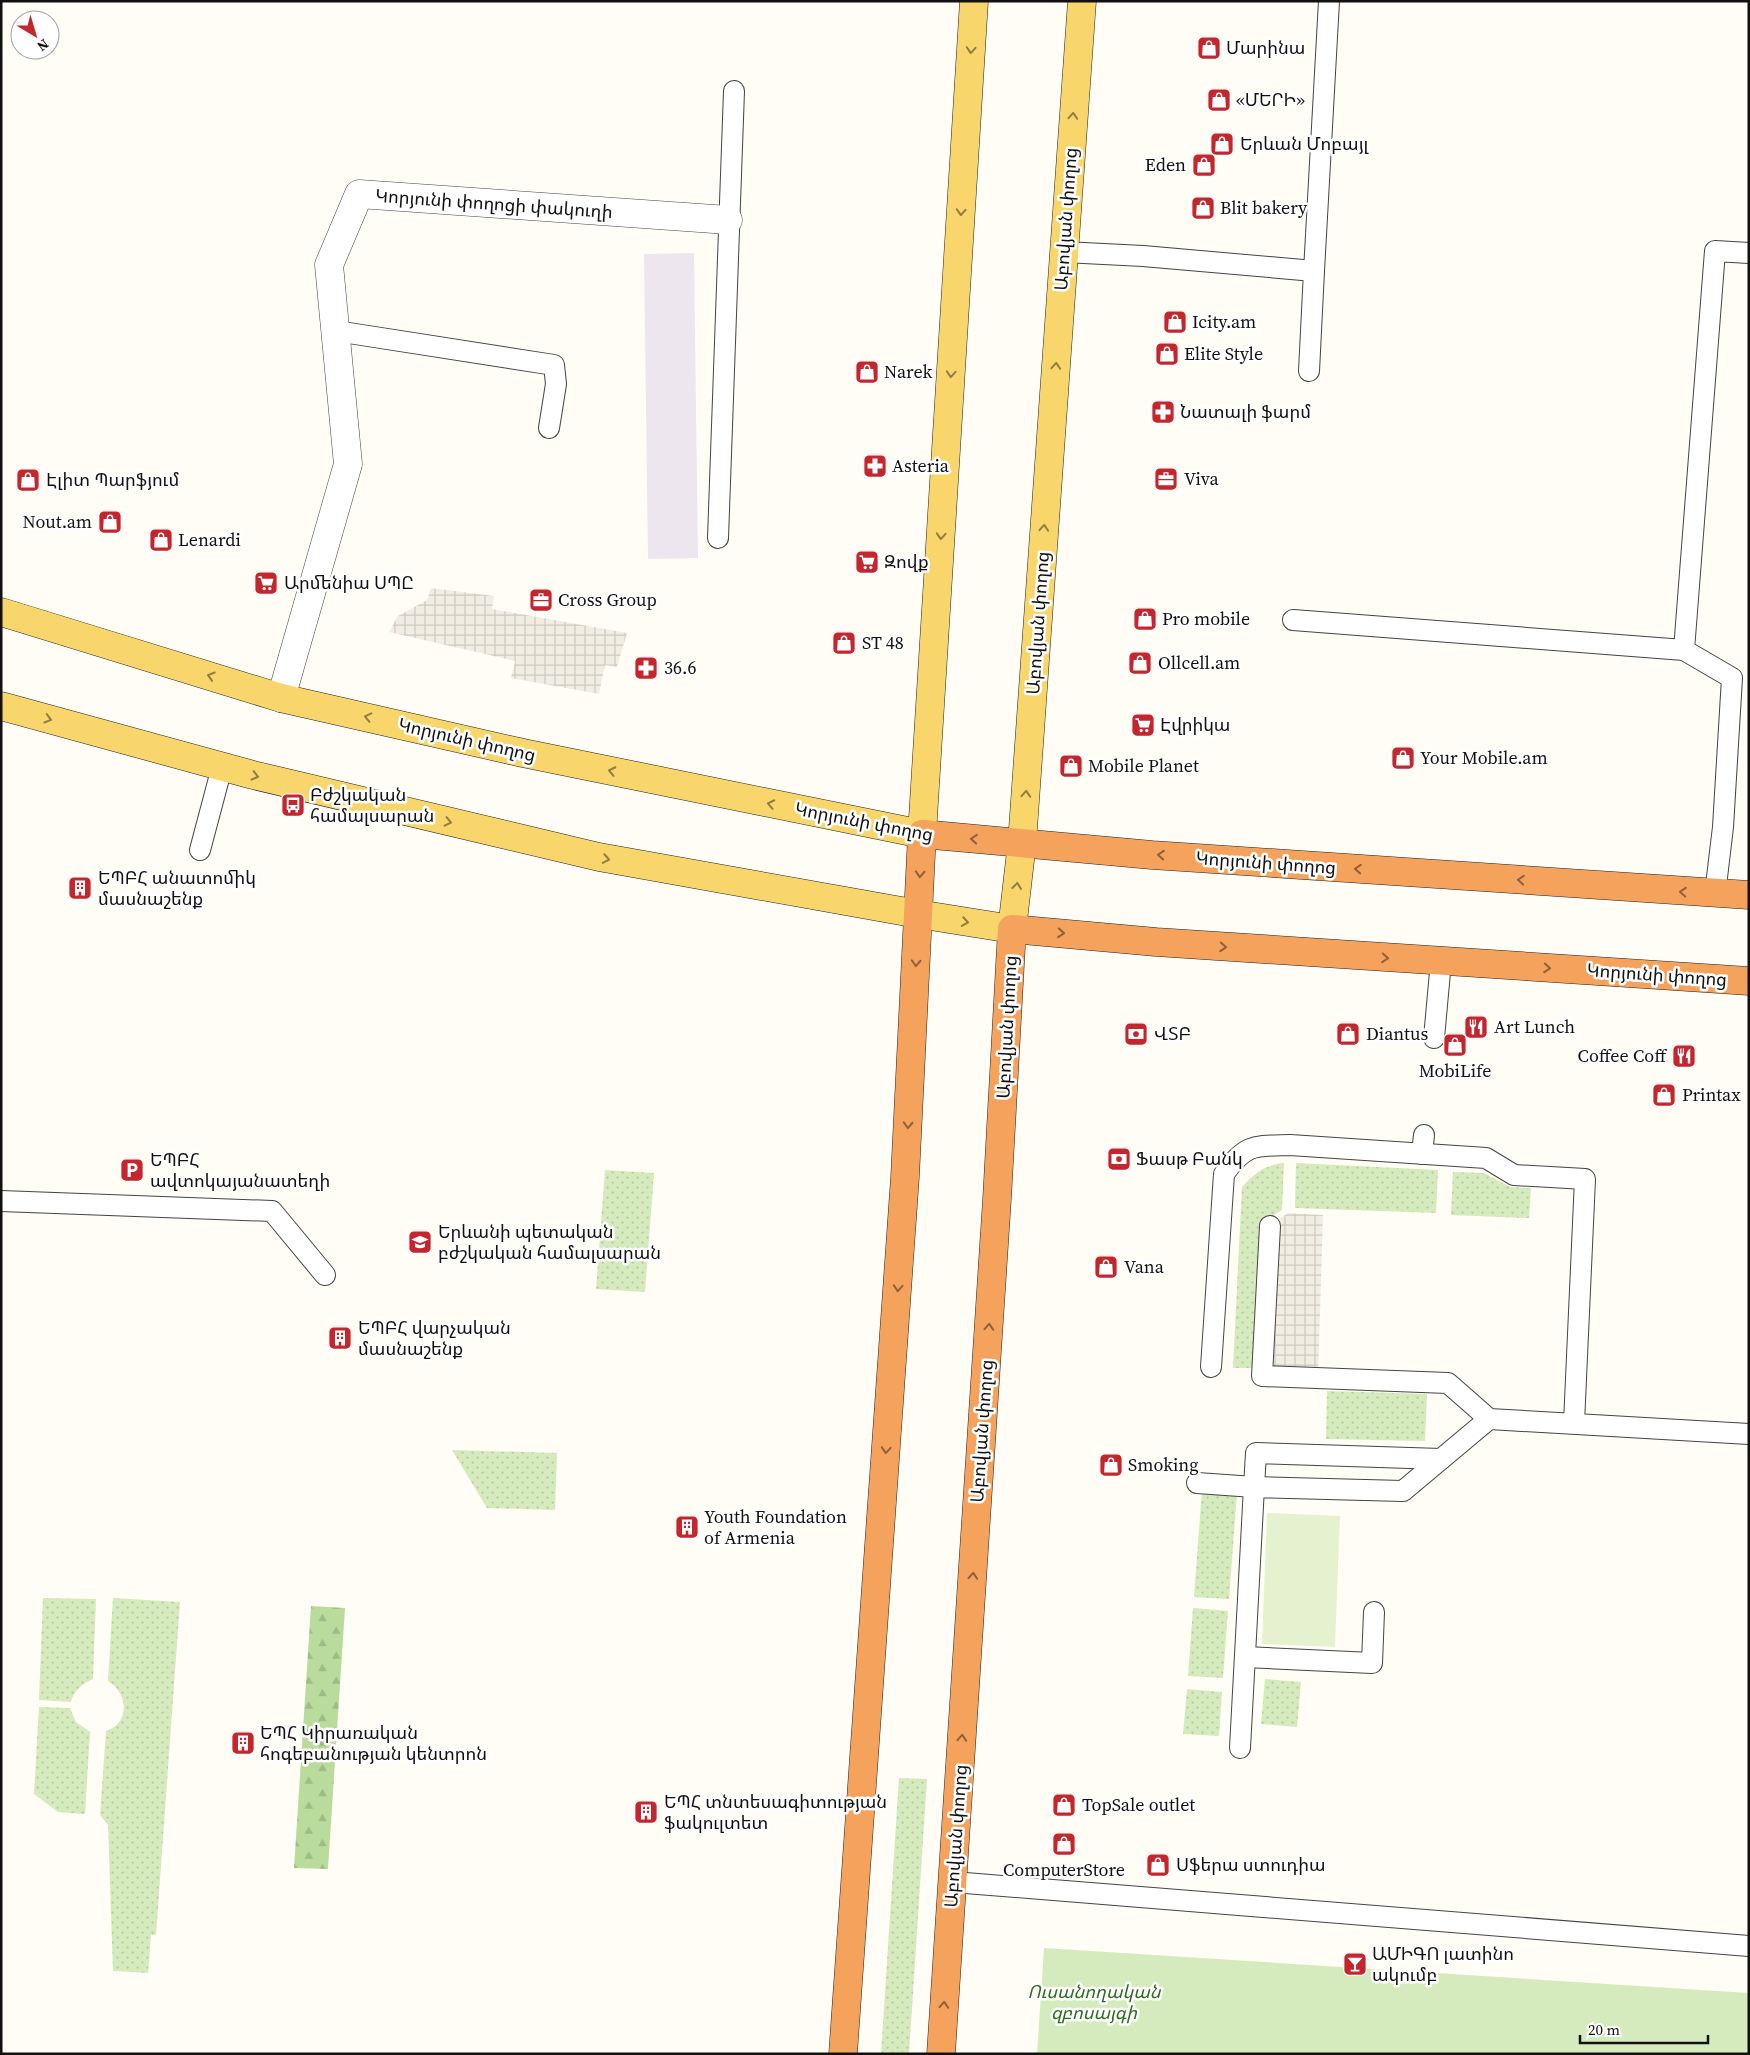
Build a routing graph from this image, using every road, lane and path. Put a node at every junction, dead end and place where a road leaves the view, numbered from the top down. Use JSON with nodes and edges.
{"nodes":[{"id":1,"x":974,"y":1,"type":"edge"},
{"id":2,"x":1082,"y":1,"type":"edge"},
{"id":3,"x":1329,"y":1,"type":"edge"},
{"id":4,"x":734,"y":91,"type":"dead end"},
{"id":5,"x":728,"y":220,"type":"junction"},
{"id":6,"x":1064,"y":252,"type":"junction"},
{"id":7,"x":1749,"y":253,"type":"edge"},
{"id":8,"x":1314,"y":271,"type":"junction"},
{"id":9,"x":336,"y":331,"type":"junction"},
{"id":10,"x":1309,"y":371,"type":"dead end"},
{"id":11,"x":549,"y":428,"type":"dead end"},
{"id":12,"x":718,"y":538,"type":"dead end"},
{"id":13,"x":1,"y":612,"type":"edge"},
{"id":14,"x":1293,"y":620,"type":"dead end"},
{"id":15,"x":1684,"y":650,"type":"junction"},
{"id":16,"x":282,"y":698,"type":"junction"},
{"id":17,"x":1,"y":706,"type":"edge"},
{"id":18,"x":222,"y":767,"type":"junction"},
{"id":19,"x":922,"y":834,"type":"junction"},
{"id":20,"x":1022,"y":843,"type":"junction"},
{"id":21,"x":200,"y":850,"type":"dead end"},
{"id":22,"x":1715,"y":894,"type":"junction"},
{"id":23,"x":1749,"y":896,"type":"edge"},
{"id":24,"x":918,"y":914,"type":"junction"},
{"id":25,"x":1012,"y":929,"type":"junction"},
{"id":26,"x":1441,"y":961,"type":"junction"},
{"id":27,"x":1749,"y":981,"type":"edge"},
{"id":28,"x":1434,"y":1038,"type":"dead end"},
{"id":29,"x":1,"y":1201,"type":"edge"},
{"id":30,"x":1270,"y":1226,"type":"dead end"},
{"id":31,"x":324,"y":1275,"type":"dead end"},
{"id":32,"x":1211,"y":1367,"type":"dead end"},
{"id":33,"x":1489,"y":1419,"type":"junction"},
{"id":34,"x":1574,"y":1423,"type":"junction"},
{"id":35,"x":1749,"y":1434,"type":"edge"},
{"id":36,"x":1441,"y":1459,"type":"junction"},
{"id":37,"x":1197,"y":1484,"type":"dead end"},
{"id":38,"x":1254,"y":1487,"type":"junction"},
{"id":39,"x":1374,"y":1612,"type":"dead end"},
{"id":40,"x":1244,"y":1657,"type":"junction"},
{"id":41,"x":1240,"y":1748,"type":"dead end"},
{"id":42,"x":953,"y":1882,"type":"junction"},
{"id":43,"x":1749,"y":1946,"type":"edge"},
{"id":44,"x":844,"y":2054,"type":"edge"},
{"id":45,"x":941,"y":2054,"type":"edge"}],
"edges":[{"from":1,"to":19,"type":"main road","one_way":true},
{"from":6,"to":2,"type":"main road","name":"Աբովյան փողոց","one_way":true},
{"from":3,"to":8,"type":"lane"},
{"from":4,"to":5,"type":"lane"},
{"from":5,"to":9,"type":"street","name":"Կորյունի փողոցի փակուղի"},
{"from":5,"to":12,"type":"lane"},
{"from":6,"to":8,"type":"lane"},
{"from":20,"to":6,"type":"main road","name":"Աբովյան փողոց","one_way":true},
{"from":7,"to":15,"type":"lane"},
{"from":8,"to":10,"type":"lane"},
{"from":9,"to":11,"type":"lane"},
{"from":9,"to":16,"type":"street","name":"Կորյունի փողոցի փակուղի"},
{"from":16,"to":13,"type":"main road","name":"Կորյունի փողոց","one_way":true},
{"from":14,"to":15,"type":"lane"},
{"from":15,"to":22,"type":"lane"},
{"from":19,"to":16,"type":"main road","name":"Կորյունի փողոց","one_way":true},
{"from":17,"to":18,"type":"main road","name":"Կորյունի փողոց","one_way":true},
{"from":18,"to":21,"type":"lane"},
{"from":18,"to":24,"type":"main road","name":"Կորյունի փողոց","one_way":true},
{"from":20,"to":19,"type":"highway","name":"Կորյունի փողոց","one_way":true},
{"from":19,"to":24,"type":"highway","one_way":true},
{"from":22,"to":20,"type":"highway","name":"Կորյունի փողոց","one_way":true},
{"from":25,"to":20,"type":"main road","name":"Աբովյան փողոց","one_way":true},
{"from":22,"to":23,"type":"highway","name":"Կորյունի փողոց"},
{"from":24,"to":25,"type":"main road","name":"Կորյունի փողոց","one_way":true},
{"from":24,"to":44,"type":"highway","one_way":true},
{"from":25,"to":26,"type":"highway","name":"Կորյունի փողոց","one_way":true},
{"from":42,"to":25,"type":"highway","name":"Աբովյան փողոց","one_way":true},
{"from":26,"to":27,"type":"highway","name":"Կորյունի փողոց","one_way":true},
{"from":26,"to":28,"type":"lane"},
{"from":29,"to":31,"type":"lane"},
{"from":30,"to":33,"type":"lane"},
{"from":32,"to":34,"type":"lane"},
{"from":33,"to":34,"type":"lane"},
{"from":33,"to":36,"type":"lane"},
{"from":34,"to":35,"type":"lane"},
{"from":36,"to":38,"type":"lane"},
{"from":36,"to":38,"type":"lane"},
{"from":37,"to":38,"type":"lane"},
{"from":38,"to":40,"type":"lane"},
{"from":39,"to":40,"type":"lane"},
{"from":40,"to":41,"type":"lane"},
{"from":42,"to":43,"type":"lane"},
{"from":45,"to":42,"type":"highway","name":"Աբովյան փողոց","one_way":true}]}
